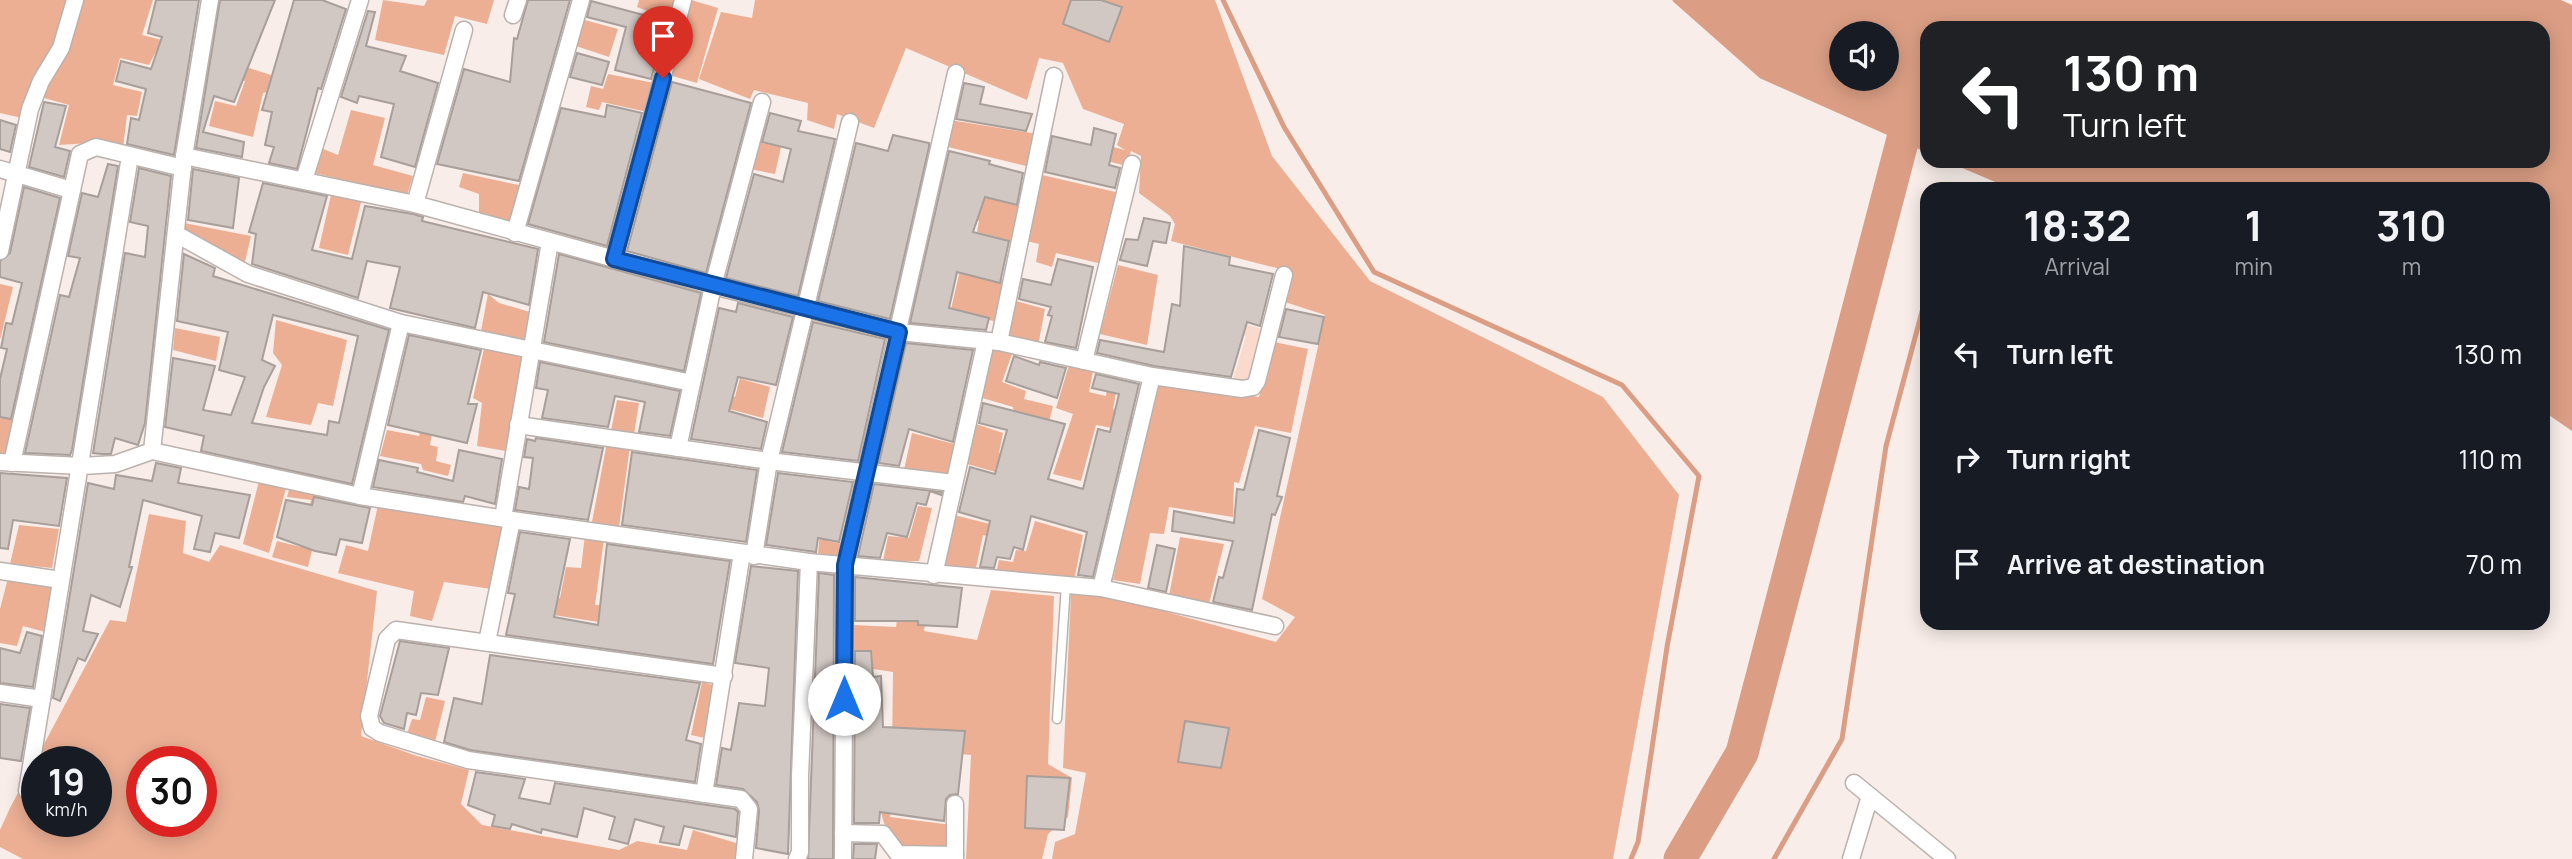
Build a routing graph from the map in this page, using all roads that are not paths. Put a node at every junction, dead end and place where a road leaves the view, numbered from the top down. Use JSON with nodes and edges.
{"nodes":[{"id":1,"x":75,"y":0,"type":"edge"},
{"id":2,"x":210,"y":0,"type":"edge"},
{"id":3,"x":360,"y":0,"type":"edge"},
{"id":4,"x":581,"y":0,"type":"edge"},
{"id":5,"x":683,"y":0,"type":"edge"},
{"id":6,"x":464,"y":30,"type":"dead end"},
{"id":7,"x":956,"y":73,"type":"dead end"},
{"id":8,"x":1054,"y":76,"type":"dead end"},
{"id":9,"x":762,"y":102,"type":"dead end"},
{"id":10,"x":850,"y":122,"type":"dead end"},
{"id":11,"x":130,"y":156,"type":"junction"},
{"id":12,"x":183,"y":162,"type":"junction"},
{"id":13,"x":1132,"y":164,"type":"dead end"},
{"id":14,"x":8,"y":172,"type":"edge"},
{"id":15,"x":304,"y":180,"type":"junction"},
{"id":16,"x":71,"y":190,"type":"junction"},
{"id":17,"x":415,"y":204,"type":"junction"},
{"id":18,"x":515,"y":233,"type":"junction"},
{"id":19,"x":176,"y":234,"type":"junction"},
{"id":20,"x":550,"y":242,"type":"junction"},
{"id":21,"x":0,"y":251,"type":"edge"},
{"id":22,"x":614,"y":259,"type":"junction"},
{"id":23,"x":1284,"y":275,"type":"dead end"},
{"id":24,"x":713,"y":286,"type":"junction"},
{"id":25,"x":805,"y":308,"type":"junction"},
{"id":26,"x":401,"y":323,"type":"junction"},
{"id":27,"x":899,"y":332,"type":"junction"},
{"id":28,"x":993,"y":342,"type":"junction"},
{"id":29,"x":531,"y":348,"type":"junction"},
{"id":30,"x":1084,"y":361,"type":"junction"},
{"id":31,"x":1152,"y":376,"type":"junction"},
{"id":32,"x":692,"y":383,"type":"junction"},
{"id":33,"x":518,"y":425,"type":"junction"},
{"id":34,"x":678,"y":448,"type":"junction"},
{"id":35,"x":152,"y":451,"type":"junction"},
{"id":36,"x":769,"y":461,"type":"junction"},
{"id":37,"x":6,"y":462,"type":"edge"},
{"id":38,"x":82,"y":466,"type":"junction"},
{"id":39,"x":866,"y":473,"type":"junction"},
{"id":40,"x":954,"y":483,"type":"junction"},
{"id":41,"x":360,"y":496,"type":"junction"},
{"id":42,"x":508,"y":519,"type":"junction"},
{"id":43,"x":748,"y":554,"type":"junction"},
{"id":44,"x":809,"y":562,"type":"junction"},
{"id":45,"x":845,"y":565,"type":"junction"},
{"id":46,"x":0,"y":571,"type":"edge"},
{"id":47,"x":934,"y":575,"type":"junction"},
{"id":48,"x":61,"y":580,"type":"junction"},
{"id":49,"x":1066,"y":585,"type":"junction"},
{"id":50,"x":1101,"y":588,"type":"junction"},
{"id":51,"x":1275,"y":626,"type":"dead end"},
{"id":52,"x":487,"y":642,"type":"junction"},
{"id":53,"x":724,"y":676,"type":"junction"},
{"id":54,"x":0,"y":693,"type":"edge"},
{"id":55,"x":42,"y":699,"type":"junction"},
{"id":56,"x":1057,"y":719,"type":"dead end"},
{"id":57,"x":34,"y":746,"type":"edge"},
{"id":58,"x":1854,"y":783,"type":"dead end"},
{"id":59,"x":704,"y":794,"type":"junction"},
{"id":60,"x":1870,"y":796,"type":"junction"},
{"id":61,"x":955,"y":804,"type":"dead end"},
{"id":62,"x":843,"y":833,"type":"junction"},
{"id":63,"x":955,"y":857,"type":"edge"},
{"id":64,"x":744,"y":859,"type":"edge"},
{"id":65,"x":797,"y":859,"type":"edge"},
{"id":66,"x":843,"y":859,"type":"edge"},
{"id":67,"x":1851,"y":859,"type":"edge"},
{"id":68,"x":1947,"y":859,"type":"edge"}],
"edges":[{"from":1,"to":14,"type":"street"},
{"from":2,"to":12,"type":"street"},
{"from":3,"to":15,"type":"street"},
{"from":4,"to":18,"type":"street"},
{"from":5,"to":22,"type":"street"},
{"from":6,"to":17,"type":"street"},
{"from":7,"to":27,"type":"street"},
{"from":8,"to":28,"type":"street"},
{"from":9,"to":24,"type":"street"},
{"from":10,"to":25,"type":"street"},
{"from":11,"to":12,"type":"street"},
{"from":11,"to":16,"type":"street"},
{"from":11,"to":38,"type":"street"},
{"from":12,"to":15,"type":"street"},
{"from":12,"to":19,"type":"street"},
{"from":13,"to":30,"type":"street"},
{"from":14,"to":16,"type":"street"},
{"from":14,"to":21,"type":"street"},
{"from":15,"to":17,"type":"street"},
{"from":16,"to":37,"type":"street"},
{"from":17,"to":18,"type":"street"},
{"from":18,"to":20,"type":"street"},
{"from":19,"to":26,"type":"street"},
{"from":19,"to":35,"type":"street"},
{"from":20,"to":22,"type":"street"},
{"from":20,"to":29,"type":"street"},
{"from":22,"to":24,"type":"street"},
{"from":23,"to":31,"type":"street"},
{"from":24,"to":25,"type":"street"},
{"from":24,"to":32,"type":"street"},
{"from":25,"to":27,"type":"street"},
{"from":25,"to":36,"type":"street"},
{"from":26,"to":29,"type":"street"},
{"from":26,"to":41,"type":"street"},
{"from":27,"to":28,"type":"street"},
{"from":27,"to":39,"type":"street"},
{"from":28,"to":30,"type":"street"},
{"from":28,"to":40,"type":"street"},
{"from":29,"to":32,"type":"street"},
{"from":29,"to":33,"type":"street"},
{"from":30,"to":31,"type":"street"},
{"from":31,"to":50,"type":"street"},
{"from":32,"to":34,"type":"street"},
{"from":33,"to":34,"type":"street"},
{"from":33,"to":42,"type":"street"},
{"from":34,"to":36,"type":"street"},
{"from":35,"to":38,"type":"street"},
{"from":35,"to":41,"type":"street"},
{"from":36,"to":39,"type":"street"},
{"from":36,"to":43,"type":"street"},
{"from":37,"to":38,"type":"street"},
{"from":38,"to":48,"type":"street"},
{"from":39,"to":40,"type":"street"},
{"from":39,"to":45,"type":"street"},
{"from":40,"to":47,"type":"street"},
{"from":41,"to":42,"type":"street"},
{"from":42,"to":43,"type":"street"},
{"from":42,"to":52,"type":"street"},
{"from":43,"to":44,"type":"street"},
{"from":43,"to":53,"type":"street"},
{"from":44,"to":45,"type":"street"},
{"from":44,"to":65,"type":"street"},
{"from":45,"to":47,"type":"street"},
{"from":45,"to":62,"type":"street"},
{"from":46,"to":48,"type":"street"},
{"from":47,"to":49,"type":"street"},
{"from":48,"to":55,"type":"street"},
{"from":49,"to":50,"type":"street"},
{"from":49,"to":56,"type":"lane"},
{"from":50,"to":51,"type":"street"},
{"from":52,"to":53,"type":"street"},
{"from":52,"to":59,"type":"street"},
{"from":53,"to":59,"type":"street"},
{"from":54,"to":55,"type":"street"},
{"from":55,"to":57,"type":"street"},
{"from":58,"to":60,"type":"street"},
{"from":59,"to":64,"type":"street"},
{"from":60,"to":67,"type":"street"},
{"from":60,"to":68,"type":"street"},
{"from":61,"to":63,"type":"street"},
{"from":62,"to":63,"type":"street"},
{"from":62,"to":66,"type":"street"}]}
